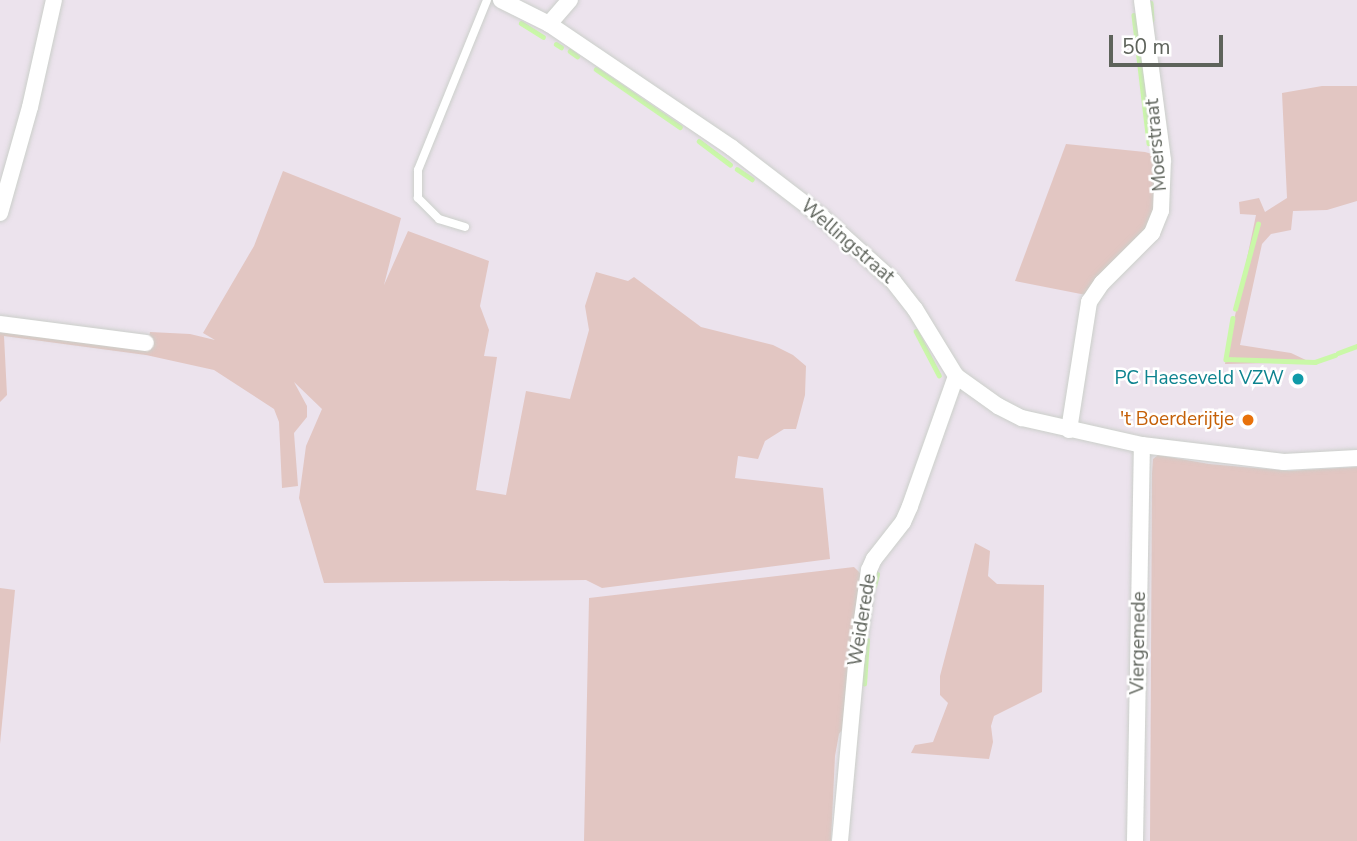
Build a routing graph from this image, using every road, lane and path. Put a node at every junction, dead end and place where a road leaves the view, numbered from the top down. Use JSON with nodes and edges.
{"nodes":[{"id":1,"x":54,"y":0,"type":"edge"},
{"id":2,"x":487,"y":0,"type":"edge"},
{"id":3,"x":501,"y":0,"type":"edge"},
{"id":4,"x":570,"y":0,"type":"edge"},
{"id":5,"x":1142,"y":0,"type":"edge"},
{"id":6,"x":549,"y":24,"type":"junction"},
{"id":7,"x":0,"y":213,"type":"edge"},
{"id":8,"x":465,"y":227,"type":"dead end"},
{"id":9,"x":0,"y":324,"type":"edge"},
{"id":10,"x":146,"y":343,"type":"dead end"},
{"id":11,"x":956,"y":376,"type":"junction"},
{"id":12,"x":1069,"y":430,"type":"junction"},
{"id":13,"x":1142,"y":445,"type":"junction"},
{"id":14,"x":1357,"y":458,"type":"edge"},
{"id":15,"x":840,"y":841,"type":"edge"},
{"id":16,"x":1135,"y":841,"type":"edge"}],
"edges":[{"from":1,"to":7,"type":"street"},
{"from":2,"to":8,"type":"lane"},
{"from":3,"to":6,"type":"street","name":"Wellingstraat"},
{"from":4,"to":6,"type":"street"},
{"from":5,"to":12,"type":"street","name":"Moerstraat"},
{"from":6,"to":11,"type":"street","name":"Wellingstraat"},
{"from":9,"to":10,"type":"street"},
{"from":11,"to":12,"type":"street","name":"Wellingstraat"},
{"from":11,"to":15,"type":"street","name":"Weiderede"},
{"from":12,"to":13,"type":"street","name":"Wellingstraat"},
{"from":13,"to":14,"type":"street","name":"Wellingstraat"},
{"from":13,"to":16,"type":"street","name":"Viergemede"}]}
